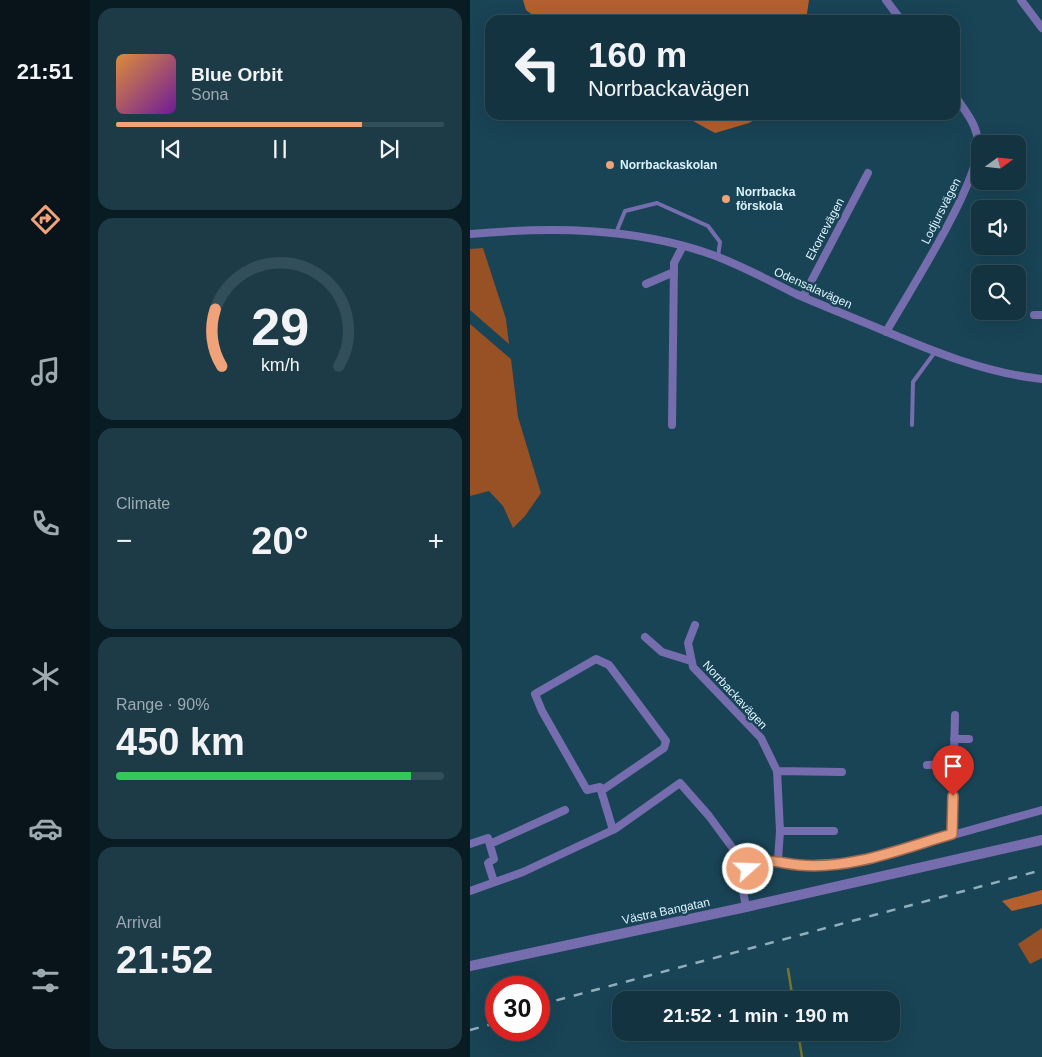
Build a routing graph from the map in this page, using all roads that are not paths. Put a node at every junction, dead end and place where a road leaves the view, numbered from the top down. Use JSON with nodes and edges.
{"nodes":[{"id":1,"x":886,"y":0,"type":"edge"},
{"id":2,"x":1022,"y":1,"type":"edge"},
{"id":3,"x":897,"y":15,"type":"edge"},
{"id":4,"x":1042,"y":28,"type":"edge"},
{"id":5,"x":960,"y":103,"type":"edge"},
{"id":6,"x":868,"y":173,"type":"dead end"},
{"id":7,"x":616,"y":233,"type":"junction"},
{"id":8,"x":470,"y":234,"type":"edge"},
{"id":9,"x":683,"y":246,"type":"junction"},
{"id":10,"x":718,"y":258,"type":"junction"},
{"id":11,"x":674,"y":272,"type":"junction"},
{"id":12,"x":646,"y":284,"type":"dead end"},
{"id":13,"x":803,"y":297,"type":"junction"},
{"id":14,"x":886,"y":332,"type":"junction"},
{"id":15,"x":935,"y":352,"type":"junction"},
{"id":16,"x":1042,"y":379,"type":"edge"},
{"id":17,"x":672,"y":425,"type":"dead end"},
{"id":18,"x":912,"y":425,"type":"dead end"},
{"id":19,"x":695,"y":625,"type":"dead end"},
{"id":20,"x":645,"y":637,"type":"dead end"},
{"id":21,"x":691,"y":661,"type":"junction"},
{"id":22,"x":955,"y":715,"type":"dead end"},
{"id":23,"x":954,"y":739,"type":"junction"},
{"id":24,"x":969,"y":739,"type":"dead end"},
{"id":25,"x":954,"y":764,"type":"junction"},
{"id":26,"x":926,"y":765,"type":"dead end"},
{"id":27,"x":777,"y":771,"type":"junction"},
{"id":28,"x":842,"y":772,"type":"dead end"},
{"id":29,"x":601,"y":792,"type":"junction"},
{"id":30,"x":565,"y":810,"type":"dead end"},
{"id":31,"x":1042,"y":810,"type":"edge"},
{"id":32,"x":613,"y":830,"type":"junction"},
{"id":33,"x":780,"y":831,"type":"junction"},
{"id":34,"x":834,"y":831,"type":"dead end"},
{"id":35,"x":952,"y":834,"type":"junction"},
{"id":36,"x":1042,"y":840,"type":"edge"},
{"id":37,"x":470,"y":844,"type":"edge"},
{"id":38,"x":490,"y":844,"type":"junction"},
{"id":39,"x":778,"y":860,"type":"junction"},
{"id":40,"x":748,"y":869,"type":"junction"},
{"id":41,"x":494,"y":882,"type":"junction"},
{"id":42,"x":470,"y":891,"type":"edge"},
{"id":43,"x":746,"y":907,"type":"junction"},
{"id":44,"x":470,"y":966,"type":"edge"}],
"edges":[{"from":1,"to":3,"type":"street"},
{"from":2,"to":4,"type":"street"},
{"from":5,"to":14,"type":"street","name":"Lodjursvägen"},
{"from":6,"to":13,"type":"street","name":"Ekorrevägen"},
{"from":7,"to":8,"type":"street","name":"Odensalavägen"},
{"from":7,"to":9,"type":"street","name":"Odensalavägen"},
{"from":7,"to":10,"type":"lane"},
{"from":9,"to":10,"type":"street","name":"Odensalavägen"},
{"from":9,"to":11,"type":"street"},
{"from":10,"to":13,"type":"street","name":"Odensalavägen"},
{"from":11,"to":12,"type":"street"},
{"from":11,"to":17,"type":"street"},
{"from":13,"to":14,"type":"street","name":"Odensalavägen"},
{"from":14,"to":15,"type":"street","name":"Odensalavägen"},
{"from":15,"to":16,"type":"street","name":"Odensalavägen"},
{"from":15,"to":18,"type":"lane"},
{"from":19,"to":21,"type":"street","name":"Norrbackavägen"},
{"from":20,"to":21,"type":"street","name":"Norrbackavägen"},
{"from":21,"to":27,"type":"street","name":"Norrbackavägen"},
{"from":22,"to":23,"type":"street"},
{"from":23,"to":24,"type":"street"},
{"from":23,"to":25,"type":"street"},
{"from":25,"to":26,"type":"street"},
{"from":25,"to":35,"type":"street"},
{"from":27,"to":28,"type":"street"},
{"from":27,"to":33,"type":"street","name":"Norrbackavägen"},
{"from":29,"to":29,"type":"street"},
{"from":29,"to":32,"type":"street"},
{"from":30,"to":38,"type":"street"},
{"from":31,"to":35,"type":"street"},
{"from":32,"to":40,"type":"street"},
{"from":32,"to":41,"type":"street"},
{"from":33,"to":34,"type":"street"},
{"from":33,"to":39,"type":"street","name":"Norrbackavägen"},
{"from":35,"to":39,"type":"street"},
{"from":36,"to":43,"type":"street","name":"Västra Bangatan"},
{"from":37,"to":38,"type":"street"},
{"from":38,"to":41,"type":"street"},
{"from":39,"to":40,"type":"street"},
{"from":40,"to":43,"type":"street"},
{"from":41,"to":42,"type":"street"},
{"from":43,"to":44,"type":"street","name":"Västra Bangatan"}]}
